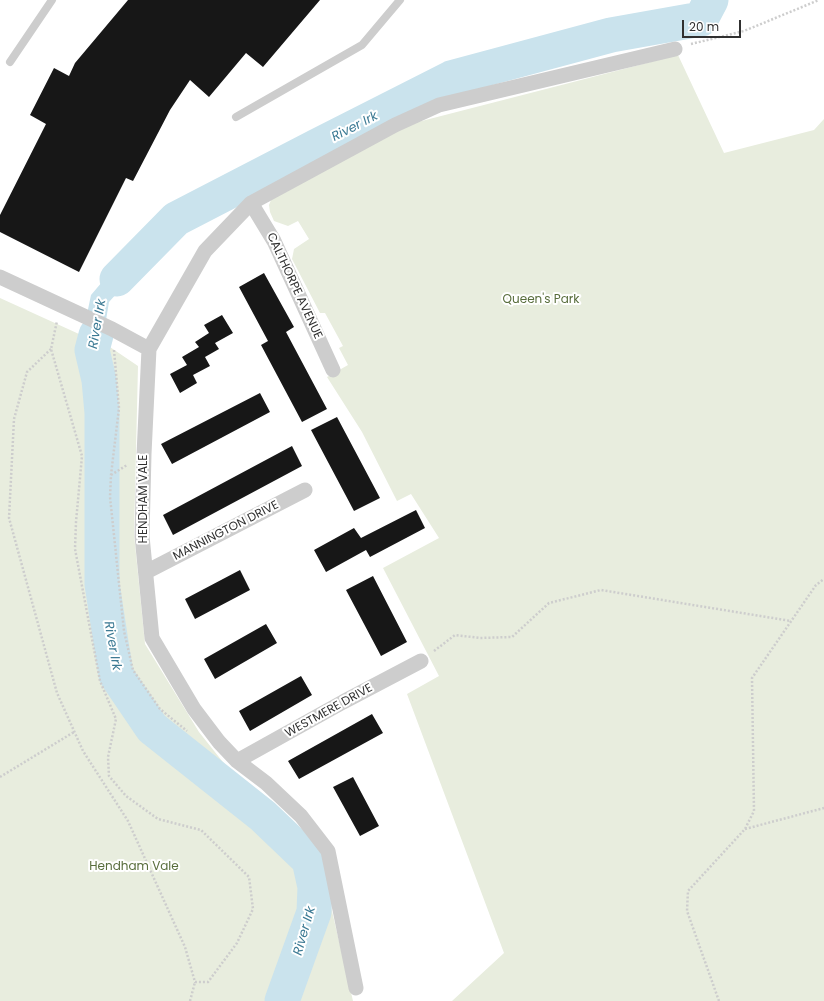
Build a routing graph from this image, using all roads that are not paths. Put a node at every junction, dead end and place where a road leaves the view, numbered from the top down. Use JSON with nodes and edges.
{"nodes":[{"id":1,"x":52,"y":0,"type":"edge"},
{"id":2,"x":400,"y":0,"type":"edge"},
{"id":3,"x":675,"y":48,"type":"road end"},
{"id":4,"x":10,"y":62,"type":"dead end"},
{"id":5,"x":236,"y":117,"type":"dead end"},
{"id":6,"x":251,"y":204,"type":"junction"},
{"id":7,"x":0,"y":277,"type":"edge"},
{"id":8,"x":149,"y":349,"type":"junction"},
{"id":9,"x":333,"y":370,"type":"dead end"},
{"id":10,"x":305,"y":490,"type":"dead end"},
{"id":11,"x":146,"y":572,"type":"junction"},
{"id":12,"x":422,"y":661,"type":"road end"},
{"id":13,"x":238,"y":761,"type":"junction"},
{"id":14,"x":356,"y":988,"type":"dead end"}],
"edges":[{"from":1,"to":4,"type":"lane"},
{"from":2,"to":5,"type":"lane"},
{"from":3,"to":6,"type":"street"},
{"from":6,"to":8,"type":"street"},
{"from":6,"to":9,"type":"street","name":"CALTHORPE AVENUE"},
{"from":7,"to":8,"type":"street"},
{"from":8,"to":11,"type":"street","name":"HENDHAM VALE"},
{"from":10,"to":11,"type":"street","name":"MANNINGTON DRIVE"},
{"from":11,"to":13,"type":"street","name":"HENDHAM VALE"},
{"from":12,"to":13,"type":"street","name":"WESTMERE DRIVE"},
{"from":13,"to":14,"type":"street","name":"HENDHAM VALE"}]}
